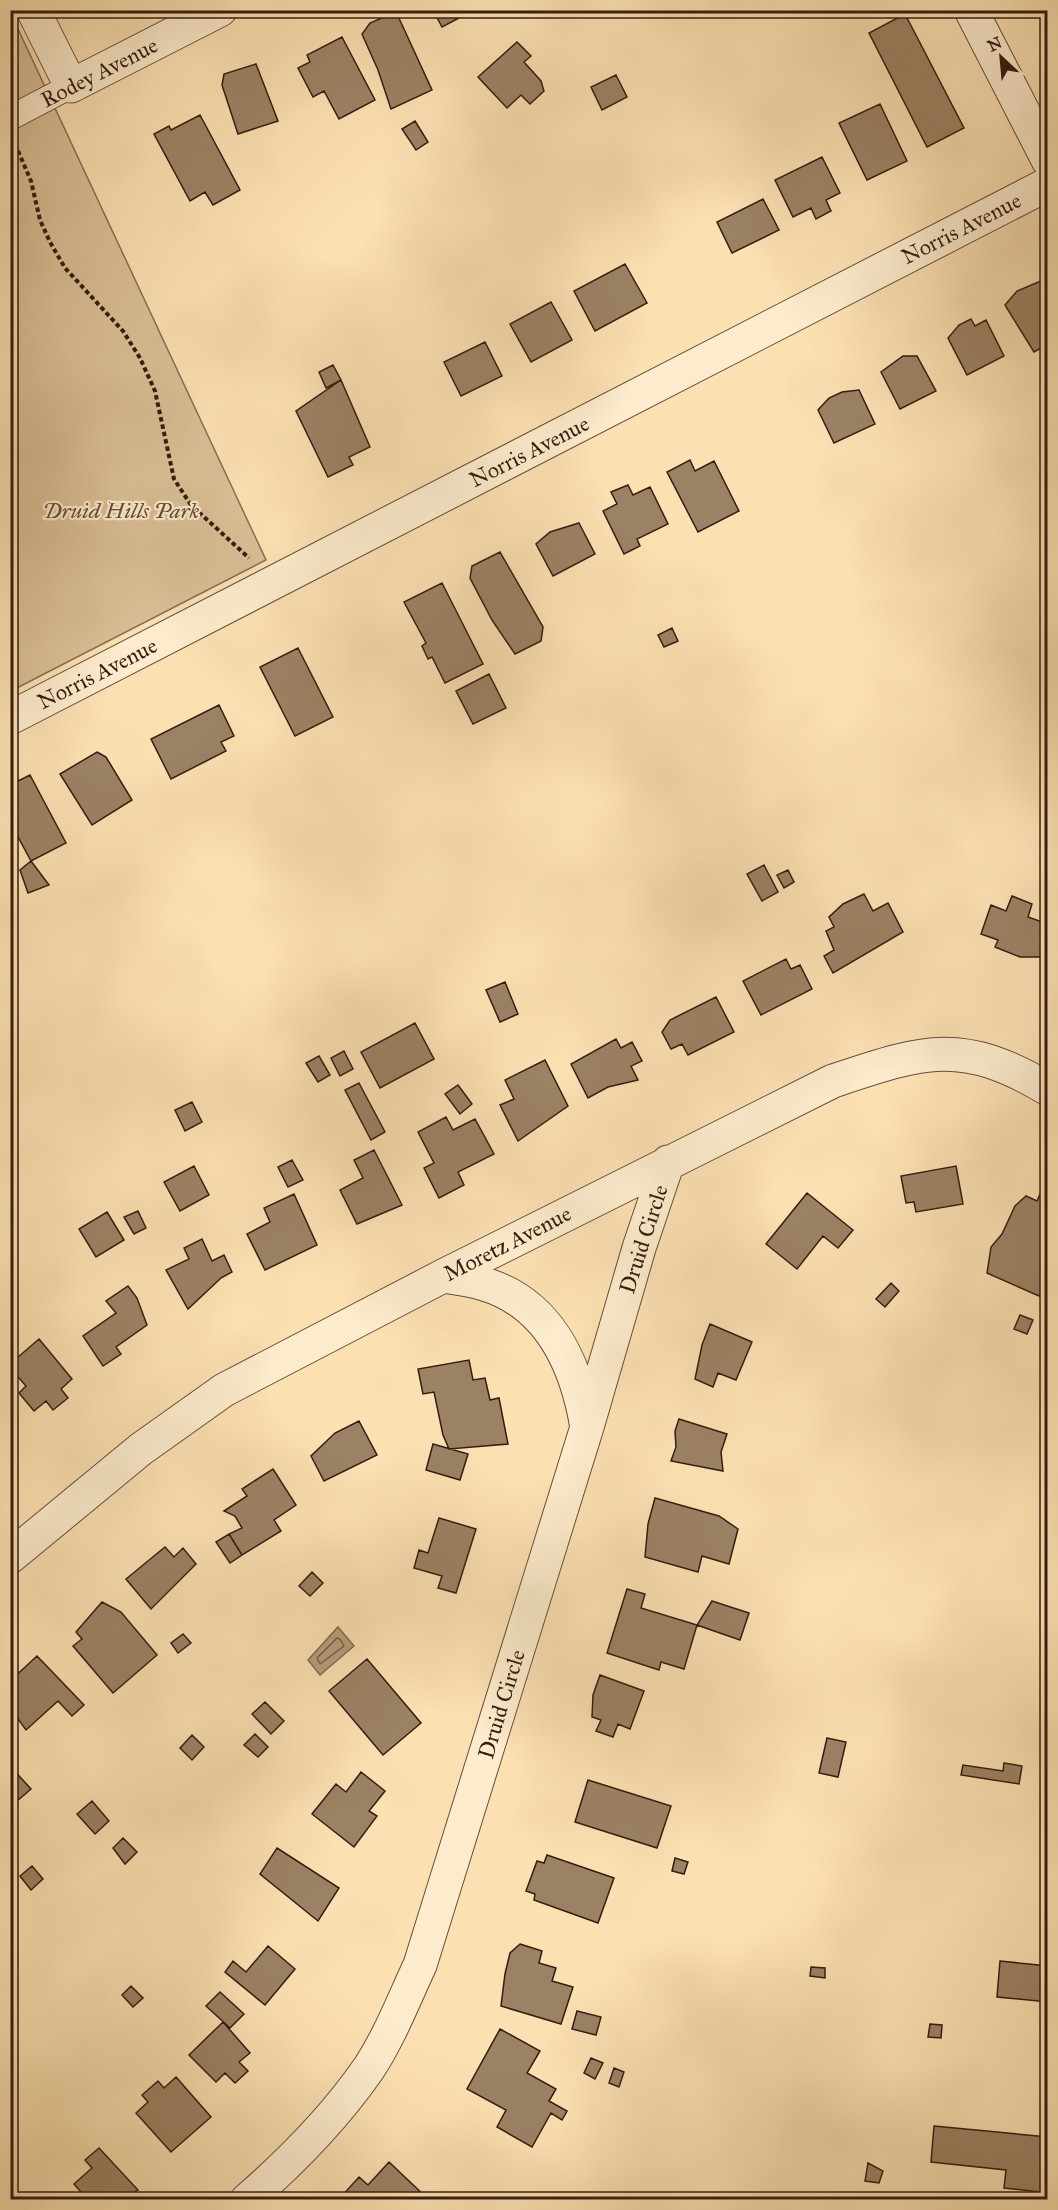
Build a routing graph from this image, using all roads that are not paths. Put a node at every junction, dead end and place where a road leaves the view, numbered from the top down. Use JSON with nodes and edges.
{"nodes":[{"id":1,"x":33,"y":10,"type":"edge"},
{"id":2,"x":220,"y":10,"type":"edge"},
{"id":3,"x":971,"y":10,"type":"edge"},
{"id":4,"x":71,"y":86,"type":"junction"},
{"id":5,"x":10,"y":118,"type":"edge"},
{"id":6,"x":1047,"y":160,"type":"edge"},
{"id":7,"x":1047,"y":184,"type":"edge"},
{"id":8,"x":10,"y":718,"type":"edge"},
{"id":9,"x":1047,"y":1089,"type":"edge"},
{"id":10,"x":668,"y":1162,"type":"junction"},
{"id":11,"x":443,"y":1276,"type":"junction"},
{"id":12,"x":587,"y":1427,"type":"junction"},
{"id":13,"x":10,"y":1557,"type":"edge"},
{"id":14,"x":248,"y":2199,"type":"edge"}],
"edges":[{"from":1,"to":4,"type":"street"},
{"from":2,"to":4,"type":"street","name":"Rodey Avenue"},
{"from":3,"to":6,"type":"street"},
{"from":4,"to":5,"type":"street","name":"Rodey Avenue"},
{"from":7,"to":8,"type":"street","name":"Norris Avenue"},
{"from":9,"to":10,"type":"street","name":"Moretz Avenue"},
{"from":10,"to":11,"type":"street","name":"Moretz Avenue"},
{"from":10,"to":12,"type":"street","name":"Druid Circle"},
{"from":11,"to":12,"type":"street"},
{"from":11,"to":13,"type":"street","name":"Moretz Avenue"},
{"from":12,"to":14,"type":"street","name":"Druid Circle"}]}
